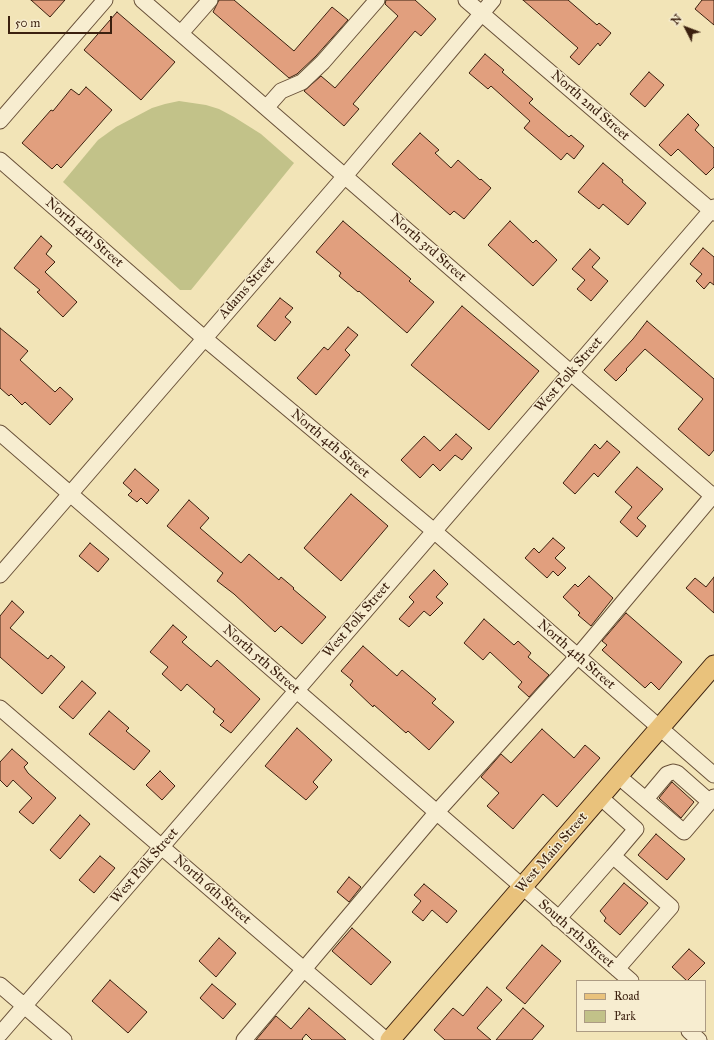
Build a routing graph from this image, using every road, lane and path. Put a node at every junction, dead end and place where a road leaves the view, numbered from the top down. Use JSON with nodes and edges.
{"nodes":[{"id":1,"x":105,"y":0,"type":"edge"},
{"id":2,"x":142,"y":0,"type":"edge"},
{"id":3,"x":210,"y":0,"type":"edge"},
{"id":4,"x":377,"y":0,"type":"edge"},
{"id":5,"x":466,"y":0,"type":"edge"},
{"id":6,"x":493,"y":0,"type":"edge"},
{"id":7,"x":482,"y":13,"type":"junction"},
{"id":8,"x":181,"y":33,"type":"junction"},
{"id":9,"x":266,"y":108,"type":"junction"},
{"id":10,"x":0,"y":121,"type":"edge"},
{"id":11,"x":0,"y":160,"type":"edge"},
{"id":12,"x":344,"y":176,"type":"junction"},
{"id":13,"x":713,"y":210,"type":"edge"},
{"id":14,"x":204,"y":338,"type":"junction"},
{"id":15,"x":571,"y":372,"type":"junction"},
{"id":16,"x":0,"y":433,"type":"edge"},
{"id":17,"x":69,"y":494,"type":"junction"},
{"id":18,"x":714,"y":496,"type":"edge"},
{"id":19,"x":434,"y":531,"type":"junction"},
{"id":20,"x":0,"y":575,"type":"edge"},
{"id":21,"x":577,"y":657,"type":"junction"},
{"id":22,"x":714,"y":665,"type":"edge"},
{"id":23,"x":296,"y":691,"type":"junction"},
{"id":24,"x":0,"y":708,"type":"edge"},
{"id":25,"x":660,"y":728,"type":"junction"},
{"id":26,"x":714,"y":775,"type":"edge"},
{"id":27,"x":618,"y":776,"type":"junction"},
{"id":28,"x":600,"y":798,"type":"junction"},
{"id":29,"x":646,"y":799,"type":"junction"},
{"id":30,"x":712,"y":799,"type":"edge"},
{"id":31,"x":436,"y":813,"type":"junction"},
{"id":32,"x":162,"y":846,"type":"junction"},
{"id":33,"x":613,"y":856,"type":"junction"},
{"id":34,"x":522,"y":887,"type":"junction"},
{"id":35,"x":558,"y":919,"type":"junction"},
{"id":36,"x":304,"y":969,"type":"junction"},
{"id":37,"x":617,"y":969,"type":"junction"},
{"id":38,"x":630,"y":980,"type":"edge"},
{"id":39,"x":0,"y":985,"type":"edge"},
{"id":40,"x":24,"y":1006,"type":"junction"},
{"id":41,"x":690,"y":1032,"type":"edge"},
{"id":42,"x":0,"y":1034,"type":"edge"},
{"id":43,"x":64,"y":1040,"type":"edge"},
{"id":44,"x":244,"y":1040,"type":"edge"},
{"id":45,"x":386,"y":1040,"type":"edge"},
{"id":46,"x":390,"y":1040,"type":"edge"},
{"id":47,"x":699,"y":1040,"type":"edge"}],
"edges":[{"from":1,"to":10,"type":"street"},
{"from":2,"to":8,"type":"street","name":"North 3rd Street"},
{"from":3,"to":8,"type":"street"},
{"from":4,"to":9,"type":"street"},
{"from":5,"to":7,"type":"street","name":"North 2nd Street"},
{"from":6,"to":7,"type":"street","name":"Adams Street"},
{"from":7,"to":12,"type":"street","name":"Adams Street"},
{"from":7,"to":13,"type":"street","name":"North 2nd Street"},
{"from":8,"to":9,"type":"street","name":"North 3rd Street"},
{"from":9,"to":12,"type":"street","name":"North 3rd Street"},
{"from":11,"to":14,"type":"street","name":"North 4th Street"},
{"from":12,"to":14,"type":"street","name":"Adams Street"},
{"from":12,"to":15,"type":"street","name":"North 3rd Street"},
{"from":13,"to":15,"type":"street","name":"West Polk Street"},
{"from":14,"to":17,"type":"street","name":"Adams Street"},
{"from":14,"to":19,"type":"street","name":"North 4th Street"},
{"from":15,"to":18,"type":"street","name":"North 3rd Street"},
{"from":15,"to":19,"type":"street","name":"West Polk Street"},
{"from":16,"to":17,"type":"street","name":"North 5th Street"},
{"from":17,"to":20,"type":"street","name":"Adams Street"},
{"from":17,"to":23,"type":"street","name":"North 5th Street"},
{"from":18,"to":21,"type":"street"},
{"from":19,"to":21,"type":"street","name":"North 4th Street"},
{"from":19,"to":23,"type":"street","name":"West Polk Street"},
{"from":21,"to":25,"type":"street","name":"North 4th Street"},
{"from":21,"to":31,"type":"street"},
{"from":22,"to":25,"type":"main road","name":"West Main Street"},
{"from":23,"to":31,"type":"street","name":"North 5th Street"},
{"from":23,"to":32,"type":"street","name":"West Polk Street"},
{"from":24,"to":32,"type":"street","name":"North 6th Street"},
{"from":25,"to":26,"type":"street","name":"North 4th Street"},
{"from":25,"to":27,"type":"main road","name":"West Main Street"},
{"from":27,"to":28,"type":"main road","name":"West Main Street"},
{"from":27,"to":29,"type":"street"},
{"from":28,"to":33,"type":"street"},
{"from":28,"to":34,"type":"main road","name":"West Main Street"},
{"from":29,"to":30,"type":"street"},
{"from":29,"to":30,"type":"street"},
{"from":31,"to":34,"type":"street","name":"North 5th Street"},
{"from":31,"to":36,"type":"street"},
{"from":32,"to":36,"type":"street","name":"North 6th Street"},
{"from":32,"to":40,"type":"street","name":"West Polk Street"},
{"from":33,"to":35,"type":"street"},
{"from":33,"to":37,"type":"street"},
{"from":34,"to":35,"type":"street","name":"South 5th Street"},
{"from":34,"to":46,"type":"main road","name":"West Main Street"},
{"from":35,"to":37,"type":"street","name":"South 5th Street"},
{"from":36,"to":44,"type":"street"},
{"from":36,"to":45,"type":"street","name":"North 6th Street"},
{"from":37,"to":38,"type":"street","name":"South 5th Street"},
{"from":39,"to":40,"type":"street"},
{"from":40,"to":42,"type":"street","name":"West Polk Street"},
{"from":40,"to":43,"type":"street"},
{"from":41,"to":47,"type":"street"}]}
